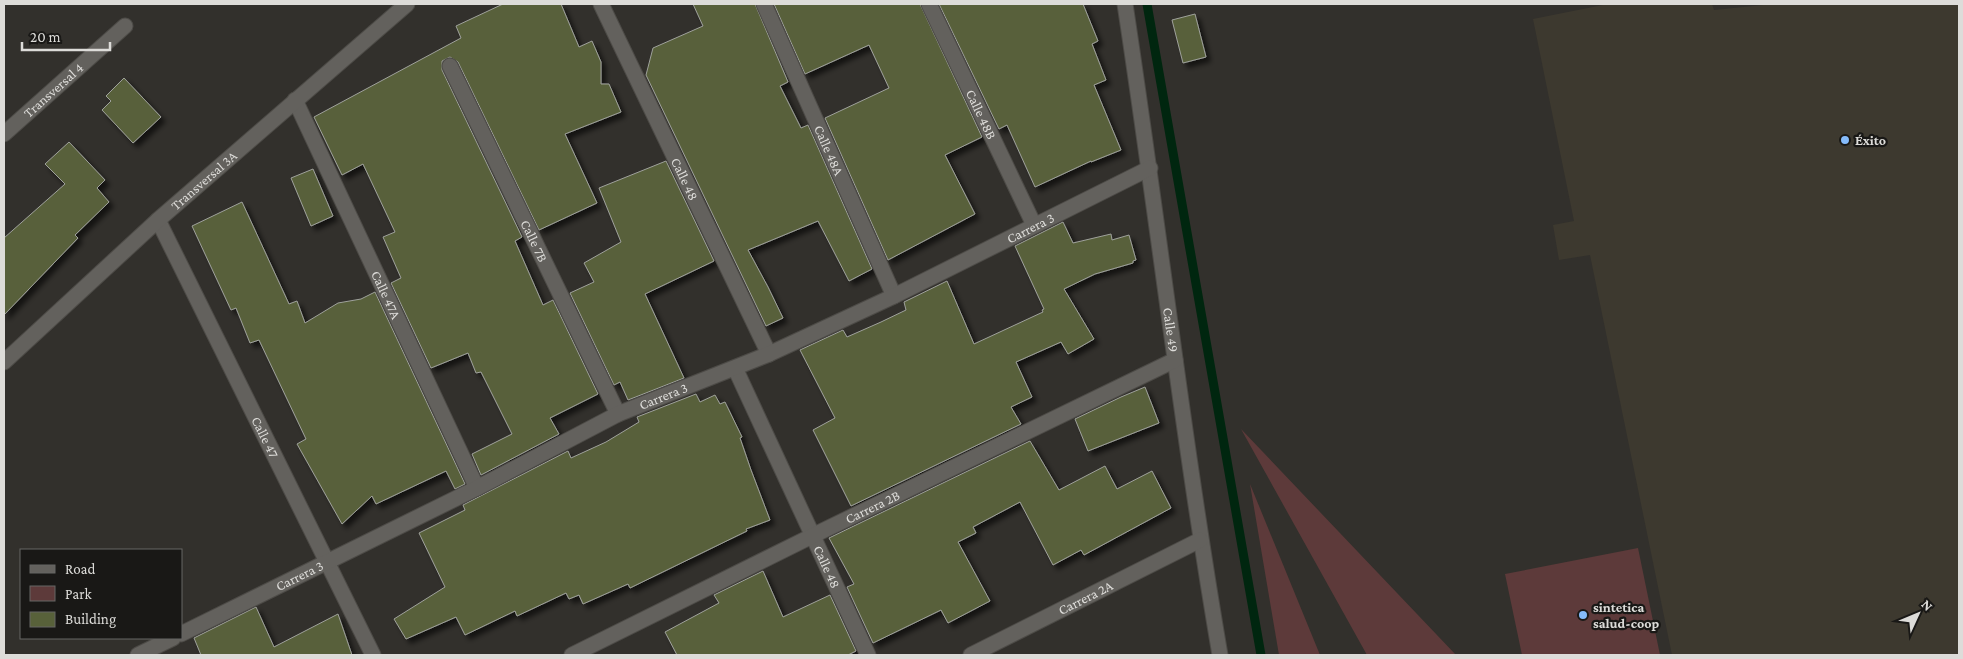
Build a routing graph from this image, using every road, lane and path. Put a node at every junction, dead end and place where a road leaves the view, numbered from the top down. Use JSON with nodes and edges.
{"nodes":[{"id":1,"x":407,"y":4,"type":"edge"},
{"id":2,"x":601,"y":4,"type":"edge"},
{"id":3,"x":764,"y":4,"type":"edge"},
{"id":4,"x":929,"y":4,"type":"edge"},
{"id":5,"x":1125,"y":4,"type":"edge"},
{"id":6,"x":125,"y":26,"type":"dead end"},
{"id":7,"x":450,"y":66,"type":"dead end"},
{"id":8,"x":295,"y":100,"type":"junction"},
{"id":9,"x":4,"y":134,"type":"edge"},
{"id":10,"x":1150,"y":168,"type":"junction"},
{"id":11,"x":158,"y":220,"type":"junction"},
{"id":12,"x":1034,"y":226,"type":"junction"},
{"id":13,"x":894,"y":296,"type":"junction"},
{"id":14,"x":769,"y":354,"type":"junction"},
{"id":15,"x":1175,"y":360,"type":"junction"},
{"id":16,"x":4,"y":362,"type":"edge"},
{"id":17,"x":735,"y":368,"type":"junction"},
{"id":18,"x":618,"y":414,"type":"junction"},
{"id":19,"x":477,"y":488,"type":"junction"},
{"id":20,"x":812,"y":536,"type":"junction"},
{"id":21,"x":1200,"y":540,"type":"junction"},
{"id":22,"x":328,"y":561,"type":"junction"},
{"id":23,"x":182,"y":634,"type":"edge"},
{"id":24,"x":171,"y":639,"type":"edge"},
{"id":25,"x":138,"y":655,"type":"edge"},
{"id":26,"x":373,"y":655,"type":"edge"},
{"id":27,"x":572,"y":655,"type":"edge"},
{"id":28,"x":868,"y":655,"type":"edge"},
{"id":29,"x":970,"y":655,"type":"edge"},
{"id":30,"x":1220,"y":655,"type":"edge"}],
"edges":[{"from":1,"to":8,"type":"street","name":"Transversal 3A"},
{"from":2,"to":14,"type":"street","name":"Calle 48"},
{"from":3,"to":13,"type":"street","name":"Calle 48A"},
{"from":4,"to":12,"type":"street","name":"Calle 48B"},
{"from":5,"to":10,"type":"street","name":"Calle 49"},
{"from":6,"to":9,"type":"street","name":"Transversal 4"},
{"from":7,"to":18,"type":"street","name":"Calle 7B"},
{"from":8,"to":11,"type":"street","name":"Transversal 3A"},
{"from":8,"to":19,"type":"street","name":"Calle 47A"},
{"from":10,"to":12,"type":"street","name":"Carrera 3"},
{"from":10,"to":15,"type":"street","name":"Calle 49"},
{"from":11,"to":16,"type":"street","name":"Transversal 3A"},
{"from":11,"to":22,"type":"street","name":"Calle 47"},
{"from":12,"to":13,"type":"street","name":"Carrera 3"},
{"from":13,"to":14,"type":"street","name":"Carrera 3"},
{"from":14,"to":17,"type":"street","name":"Carrera 3"},
{"from":15,"to":20,"type":"street","name":"Carrera 2B"},
{"from":15,"to":21,"type":"street","name":"Calle 49"},
{"from":17,"to":18,"type":"street","name":"Carrera 3"},
{"from":17,"to":20,"type":"street","name":"Calle 48"},
{"from":18,"to":19,"type":"street","name":"Carrera 3"},
{"from":19,"to":22,"type":"street","name":"Carrera 3"},
{"from":20,"to":27,"type":"street","name":"Carrera 2B"},
{"from":20,"to":28,"type":"street","name":"Calle 48"},
{"from":21,"to":29,"type":"street","name":"Carrera 2A"},
{"from":21,"to":30,"type":"street","name":"Calle 49"},
{"from":22,"to":23,"type":"street","name":"Carrera 3"},
{"from":22,"to":26,"type":"street","name":"Calle 47"},
{"from":24,"to":25,"type":"street"}]}
